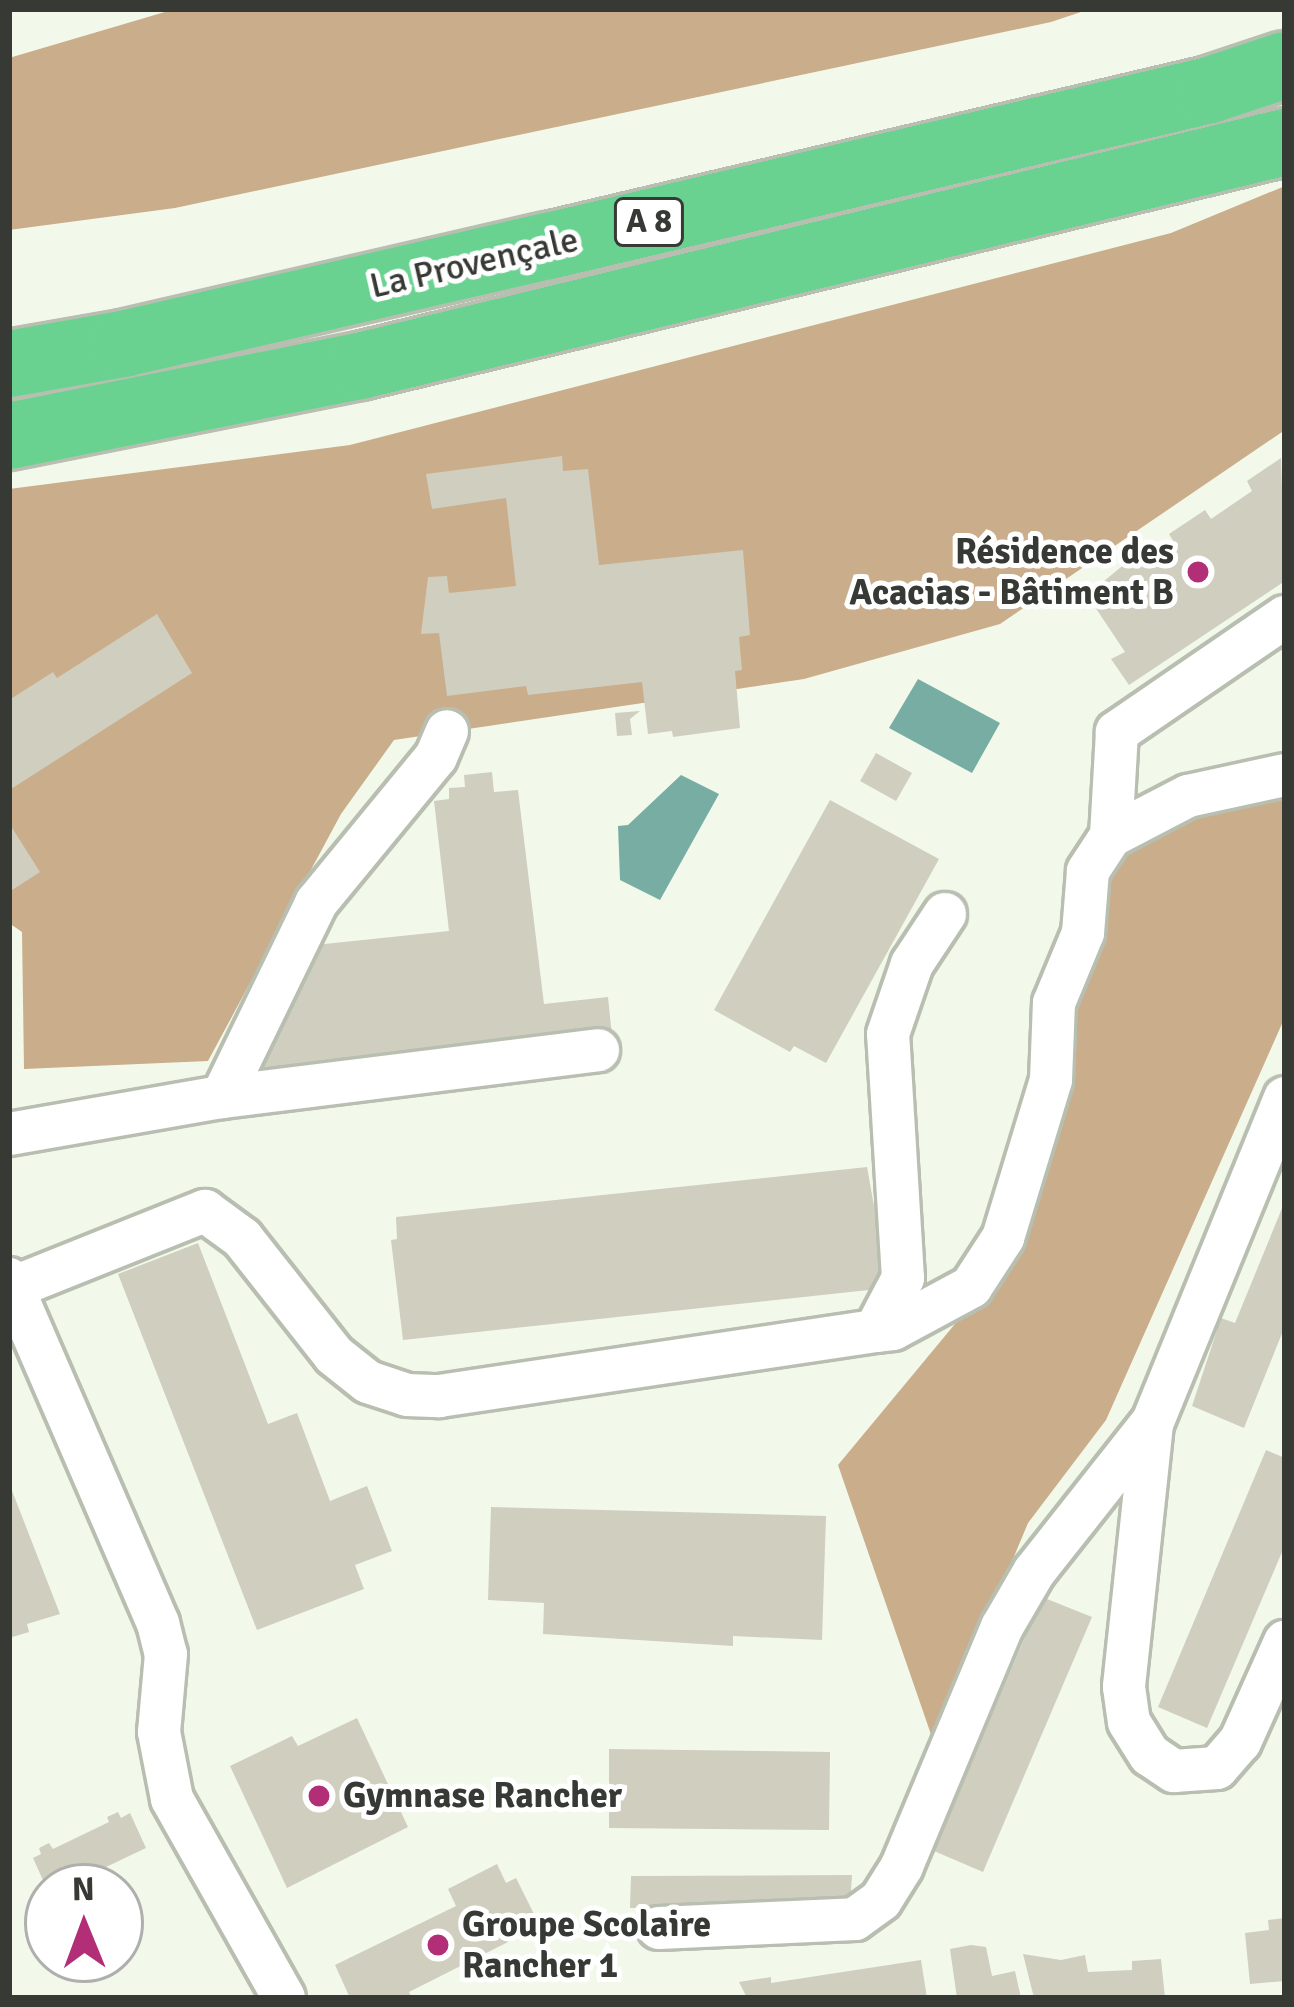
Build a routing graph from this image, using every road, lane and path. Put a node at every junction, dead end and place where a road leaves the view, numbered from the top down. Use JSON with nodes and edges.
{"nodes":[{"id":1,"x":1285,"y":65,"type":"edge"},
{"id":2,"x":1285,"y":142,"type":"edge"},
{"id":3,"x":9,"y":364,"type":"edge"},
{"id":4,"x":9,"y":436,"type":"edge"},
{"id":5,"x":1285,"y":616,"type":"edge"},
{"id":6,"x":447,"y":731,"type":"dead end"},
{"id":7,"x":1285,"y":776,"type":"edge"},
{"id":8,"x":1112,"y":836,"type":"junction"},
{"id":9,"x":945,"y":914,"type":"dead end"},
{"id":10,"x":598,"y":1051,"type":"dead end"},
{"id":11,"x":222,"y":1097,"type":"junction"},
{"id":12,"x":1285,"y":1098,"type":"edge"},
{"id":13,"x":9,"y":1134,"type":"edge"},
{"id":14,"x":10,"y":1284,"type":"edge"},
{"id":15,"x":875,"y":1331,"type":"junction"},
{"id":16,"x":1152,"y":1424,"type":"junction"},
{"id":17,"x":1285,"y":1642,"type":"edge"},
{"id":18,"x":658,"y":1928,"type":"dead end"},
{"id":19,"x":284,"y":1998,"type":"edge"}],
"edges":[{"from":1,"to":3,"type":"highway","name":"La Provençale","number":"A 8"},
{"from":2,"to":4,"type":"highway","name":"La Provençale","number":"A 8"},
{"from":5,"to":8,"type":"street"},
{"from":6,"to":11,"type":"street"},
{"from":7,"to":8,"type":"street"},
{"from":8,"to":15,"type":"street"},
{"from":9,"to":15,"type":"street"},
{"from":10,"to":11,"type":"street"},
{"from":11,"to":13,"type":"street"},
{"from":12,"to":16,"type":"street"},
{"from":14,"to":15,"type":"street"},
{"from":14,"to":19,"type":"street"},
{"from":16,"to":17,"type":"street"},
{"from":16,"to":18,"type":"street"}]}
